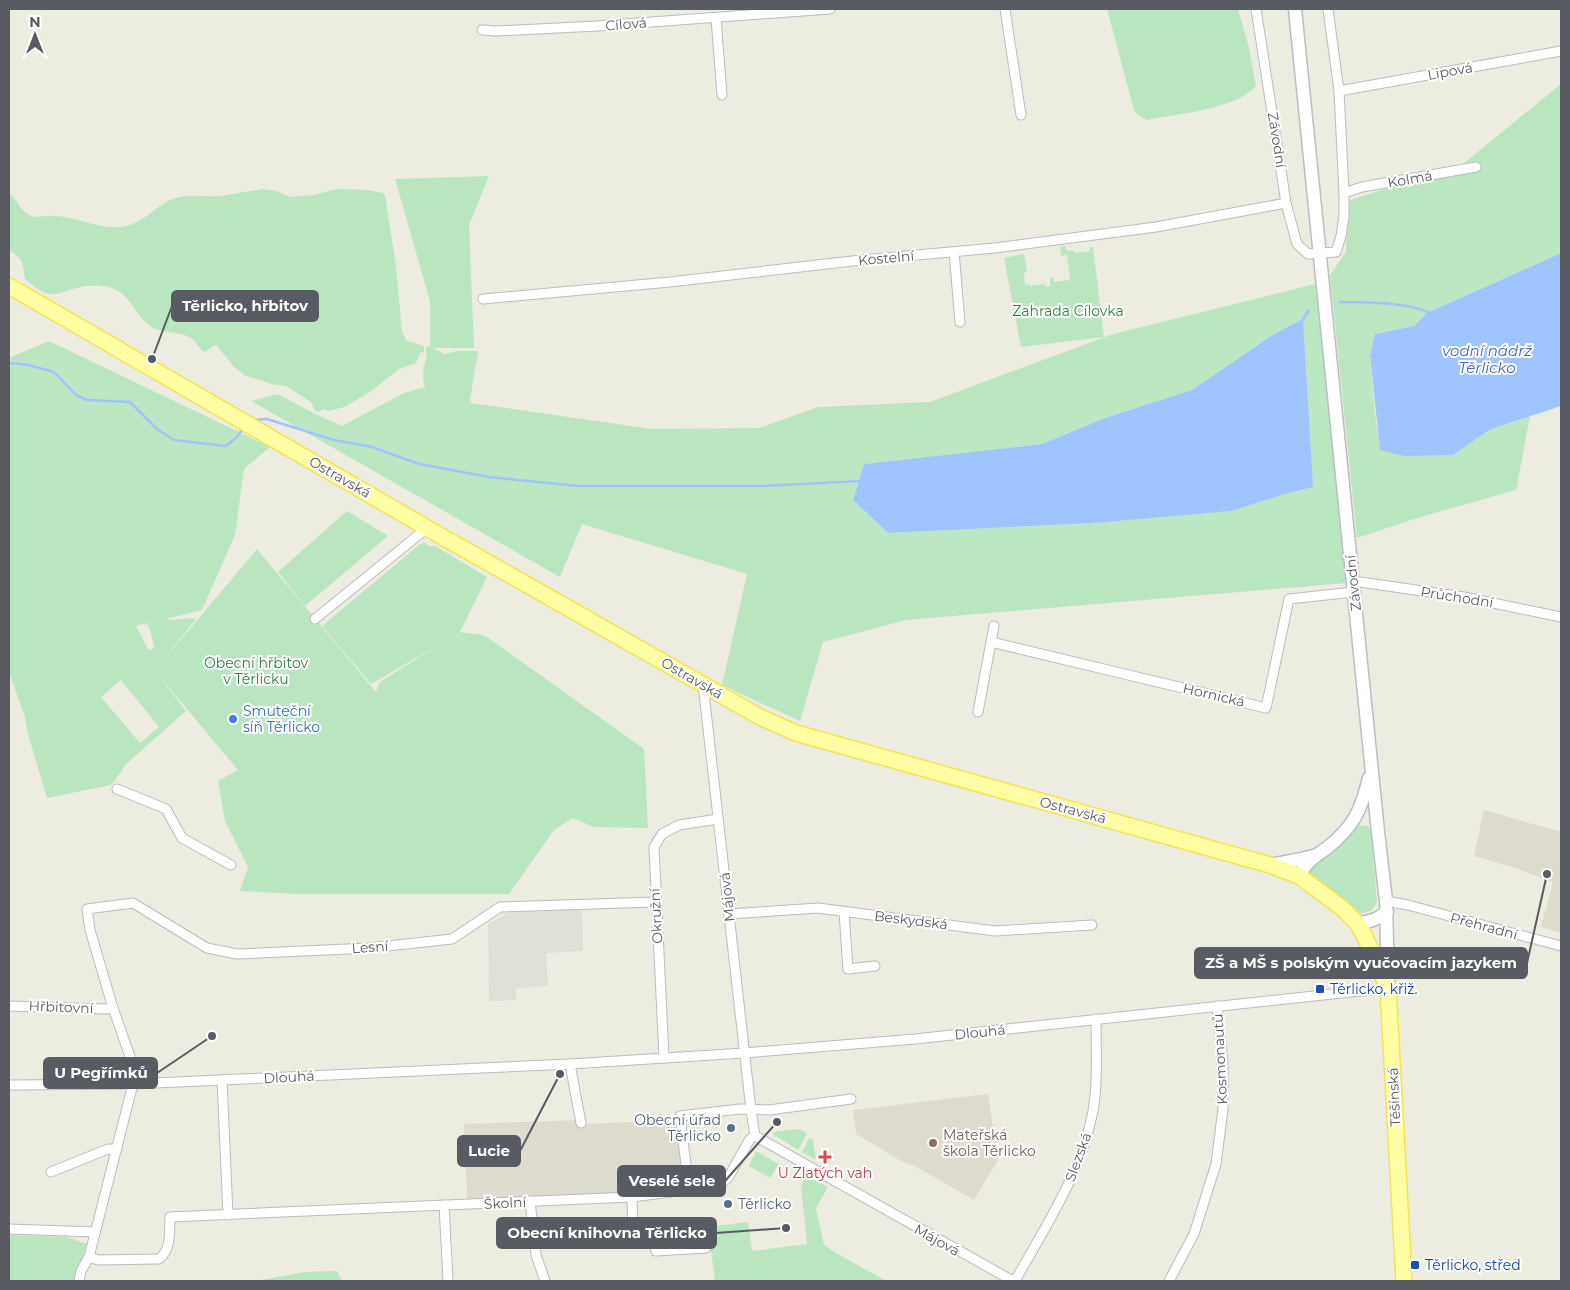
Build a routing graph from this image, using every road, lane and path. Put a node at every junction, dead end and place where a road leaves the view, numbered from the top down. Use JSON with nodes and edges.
{"nodes":[{"id":1,"x":830,"y":9,"type":"edge"},
{"id":2,"x":1004,"y":9,"type":"edge"},
{"id":3,"x":1256,"y":9,"type":"edge"},
{"id":4,"x":1295,"y":9,"type":"edge"},
{"id":5,"x":1328,"y":9,"type":"edge"},
{"id":6,"x":716,"y":18,"type":"junction"},
{"id":7,"x":482,"y":30,"type":"dead end"},
{"id":8,"x":1561,"y":51,"type":"edge"},
{"id":9,"x":1339,"y":90,"type":"junction"},
{"id":10,"x":722,"y":95,"type":"dead end"},
{"id":11,"x":1021,"y":115,"type":"dead end"},
{"id":12,"x":1476,"y":168,"type":"dead end"},
{"id":13,"x":1344,"y":193,"type":"junction"},
{"id":14,"x":1286,"y":203,"type":"junction"},
{"id":15,"x":954,"y":252,"type":"junction"},
{"id":16,"x":1320,"y":254,"type":"junction"},
{"id":17,"x":9,"y":286,"type":"edge"},
{"id":18,"x":483,"y":299,"type":"dead end"},
{"id":19,"x":960,"y":322,"type":"dead end"},
{"id":20,"x":426,"y":528,"type":"junction"},
{"id":21,"x":1354,"y":587,"type":"junction"},
{"id":22,"x":1561,"y":617,"type":"edge"},
{"id":23,"x":315,"y":619,"type":"dead end"},
{"id":24,"x":994,"y":626,"type":"dead end"},
{"id":25,"x":991,"y":642,"type":"junction"},
{"id":26,"x":703,"y":684,"type":"junction"},
{"id":27,"x":978,"y":712,"type":"dead end"},
{"id":28,"x":1371,"y":768,"type":"junction"},
{"id":29,"x":116,"y":789,"type":"dead end"},
{"id":30,"x":718,"y":819,"type":"junction"},
{"id":31,"x":1355,"y":819,"type":"junction"},
{"id":32,"x":1378,"y":832,"type":"junction"},
{"id":33,"x":1315,"y":855,"type":"junction"},
{"id":34,"x":231,"y":865,"type":"dead end"},
{"id":35,"x":1270,"y":865,"type":"junction"},
{"id":36,"x":1300,"y":876,"type":"junction"},
{"id":37,"x":655,"y":902,"type":"junction"},
{"id":38,"x":1386,"y":906,"type":"junction"},
{"id":39,"x":87,"y":909,"type":"joint"},
{"id":40,"x":844,"y":912,"type":"junction"},
{"id":41,"x":729,"y":914,"type":"junction"},
{"id":42,"x":1357,"y":923,"type":"junction"},
{"id":43,"x":1092,"y":925,"type":"dead end"},
{"id":44,"x":1561,"y":946,"type":"edge"},
{"id":45,"x":874,"y":966,"type":"dead end"},
{"id":46,"x":1388,"y":988,"type":"junction"},
{"id":47,"x":9,"y":1006,"type":"edge"},
{"id":48,"x":1217,"y":1006,"type":"junction"},
{"id":49,"x":113,"y":1008,"type":"junction"},
{"id":50,"x":1096,"y":1019,"type":"junction"},
{"id":51,"x":744,"y":1053,"type":"junction"},
{"id":52,"x":664,"y":1058,"type":"junction"},
{"id":53,"x":570,"y":1064,"type":"junction"},
{"id":54,"x":222,"y":1080,"type":"junction"},
{"id":55,"x":133,"y":1084,"type":"junction"},
{"id":56,"x":9,"y":1086,"type":"edge"},
{"id":57,"x":851,"y":1099,"type":"dead end"},
{"id":58,"x":750,"y":1110,"type":"junction"},
{"id":59,"x":581,"y":1123,"type":"dead end"},
{"id":60,"x":755,"y":1136,"type":"junction"},
{"id":61,"x":117,"y":1149,"type":"junction"},
{"id":62,"x":50,"y":1172,"type":"dead end"},
{"id":63,"x":689,"y":1189,"type":"junction"},
{"id":64,"x":632,"y":1197,"type":"junction"},
{"id":65,"x":530,"y":1201,"type":"junction"},
{"id":66,"x":444,"y":1205,"type":"junction"},
{"id":67,"x":228,"y":1215,"type":"junction"},
{"id":68,"x":9,"y":1229,"type":"edge"},
{"id":69,"x":95,"y":1232,"type":"junction"},
{"id":70,"x":634,"y":1236,"type":"junction"},
{"id":71,"x":597,"y":1239,"type":"dead end"},
{"id":72,"x":706,"y":1248,"type":"dead end"},
{"id":73,"x":89,"y":1257,"type":"junction"},
{"id":74,"x":78,"y":1281,"type":"edge"},
{"id":75,"x":448,"y":1281,"type":"edge"},
{"id":76,"x":545,"y":1281,"type":"edge"},
{"id":77,"x":1014,"y":1281,"type":"edge"},
{"id":78,"x":1169,"y":1281,"type":"edge"},
{"id":79,"x":1404,"y":1281,"type":"edge"}],
"edges":[{"from":1,"to":6,"type":"street","name":"Cílová"},
{"from":2,"to":11,"type":"street"},
{"from":3,"to":14,"type":"street","name":"Závodní"},
{"from":4,"to":16,"type":"main road","name":"Závodní"},
{"from":5,"to":9,"type":"street"},
{"from":6,"to":7,"type":"street","name":"Cílová"},
{"from":6,"to":10,"type":"street"},
{"from":8,"to":9,"type":"street","name":"Lipová"},
{"from":9,"to":13,"type":"street"},
{"from":12,"to":13,"type":"street","name":"Kolmá"},
{"from":13,"to":16,"type":"street"},
{"from":14,"to":15,"type":"street","name":"Kostelní"},
{"from":14,"to":16,"type":"street","name":"Závodní"},
{"from":15,"to":18,"type":"street","name":"Kostelní"},
{"from":15,"to":19,"type":"street"},
{"from":16,"to":21,"type":"main road","name":"Závodní"},
{"from":17,"to":20,"type":"main road","name":"Ostravská"},
{"from":20,"to":23,"type":"street"},
{"from":20,"to":26,"type":"main road","name":"Ostravská"},
{"from":21,"to":22,"type":"street","name":"Průchodní"},
{"from":21,"to":25,"type":"street","name":"Hornická"},
{"from":21,"to":28,"type":"main road","name":"Závodní"},
{"from":24,"to":25,"type":"street"},
{"from":25,"to":27,"type":"street"},
{"from":26,"to":30,"type":"street","name":"Májová"},
{"from":26,"to":35,"type":"main road","name":"Ostravská"},
{"from":28,"to":31,"type":"main road"},
{"from":28,"to":32,"type":"main road","name":"Závodní"},
{"from":29,"to":34,"type":"street"},
{"from":30,"to":37,"type":"street","name":"Okružní"},
{"from":30,"to":41,"type":"street","name":"Májová"},
{"from":31,"to":32,"type":"main road"},
{"from":31,"to":33,"type":"main road"},
{"from":32,"to":38,"type":"main road","name":"Závodní"},
{"from":33,"to":35,"type":"main road"},
{"from":33,"to":36,"type":"main road"},
{"from":35,"to":36,"type":"main road","name":"Ostravská"},
{"from":36,"to":42,"type":"main road","name":"Ostravská"},
{"from":37,"to":39,"type":"street","name":"Lesní"},
{"from":37,"to":52,"type":"street","name":"Okružní"},
{"from":38,"to":42,"type":"main road"},
{"from":38,"to":44,"type":"street","name":"Přehradní"},
{"from":38,"to":46,"type":"main road","name":"Těšínská"},
{"from":39,"to":49,"type":"street","name":"Hřbitovní"},
{"from":40,"to":41,"type":"street","name":"Beskydská"},
{"from":40,"to":43,"type":"street","name":"Beskydská"},
{"from":40,"to":45,"type":"street"},
{"from":41,"to":51,"type":"street","name":"Májová"},
{"from":42,"to":46,"type":"main road","name":"Ostravská"},
{"from":46,"to":48,"type":"street","name":"Dlouhá"},
{"from":46,"to":79,"type":"main road","name":"Těšínská"},
{"from":47,"to":49,"type":"street","name":"Hřbitovní"},
{"from":48,"to":50,"type":"street","name":"Dlouhá"},
{"from":48,"to":78,"type":"street","name":"Kosmonautů"},
{"from":49,"to":55,"type":"street","name":"Hřbitovní"},
{"from":50,"to":51,"type":"street","name":"Dlouhá"},
{"from":50,"to":77,"type":"street","name":"Slezská"},
{"from":51,"to":52,"type":"street","name":"Dlouhá"},
{"from":51,"to":58,"type":"street","name":"Májová"},
{"from":52,"to":53,"type":"street","name":"Dlouhá"},
{"from":53,"to":54,"type":"street","name":"Dlouhá"},
{"from":53,"to":59,"type":"street"},
{"from":54,"to":55,"type":"street","name":"Dlouhá"},
{"from":54,"to":67,"type":"street"},
{"from":55,"to":56,"type":"street","name":"Dlouhá"},
{"from":55,"to":61,"type":"street","name":"Hřbitovní"},
{"from":57,"to":58,"type":"street"},
{"from":58,"to":60,"type":"street","name":"Májová"},
{"from":58,"to":63,"type":"street"},
{"from":60,"to":63,"type":"street","name":"Školní"},
{"from":60,"to":77,"type":"street","name":"Májová"},
{"from":61,"to":62,"type":"street"},
{"from":61,"to":69,"type":"street","name":"Hřbitovní"},
{"from":63,"to":64,"type":"street","name":"Školní"},
{"from":64,"to":65,"type":"street","name":"Školní"},
{"from":64,"to":70,"type":"street"},
{"from":65,"to":66,"type":"street","name":"Školní"},
{"from":65,"to":76,"type":"street"},
{"from":66,"to":67,"type":"street","name":"Školní"},
{"from":66,"to":75,"type":"street"},
{"from":67,"to":73,"type":"street","name":"Školní"},
{"from":68,"to":69,"type":"street"},
{"from":69,"to":73,"type":"street","name":"Hřbitovní"},
{"from":70,"to":71,"type":"street"},
{"from":70,"to":72,"type":"street"},
{"from":73,"to":74,"type":"street","name":"Hřbitovní"}]}
